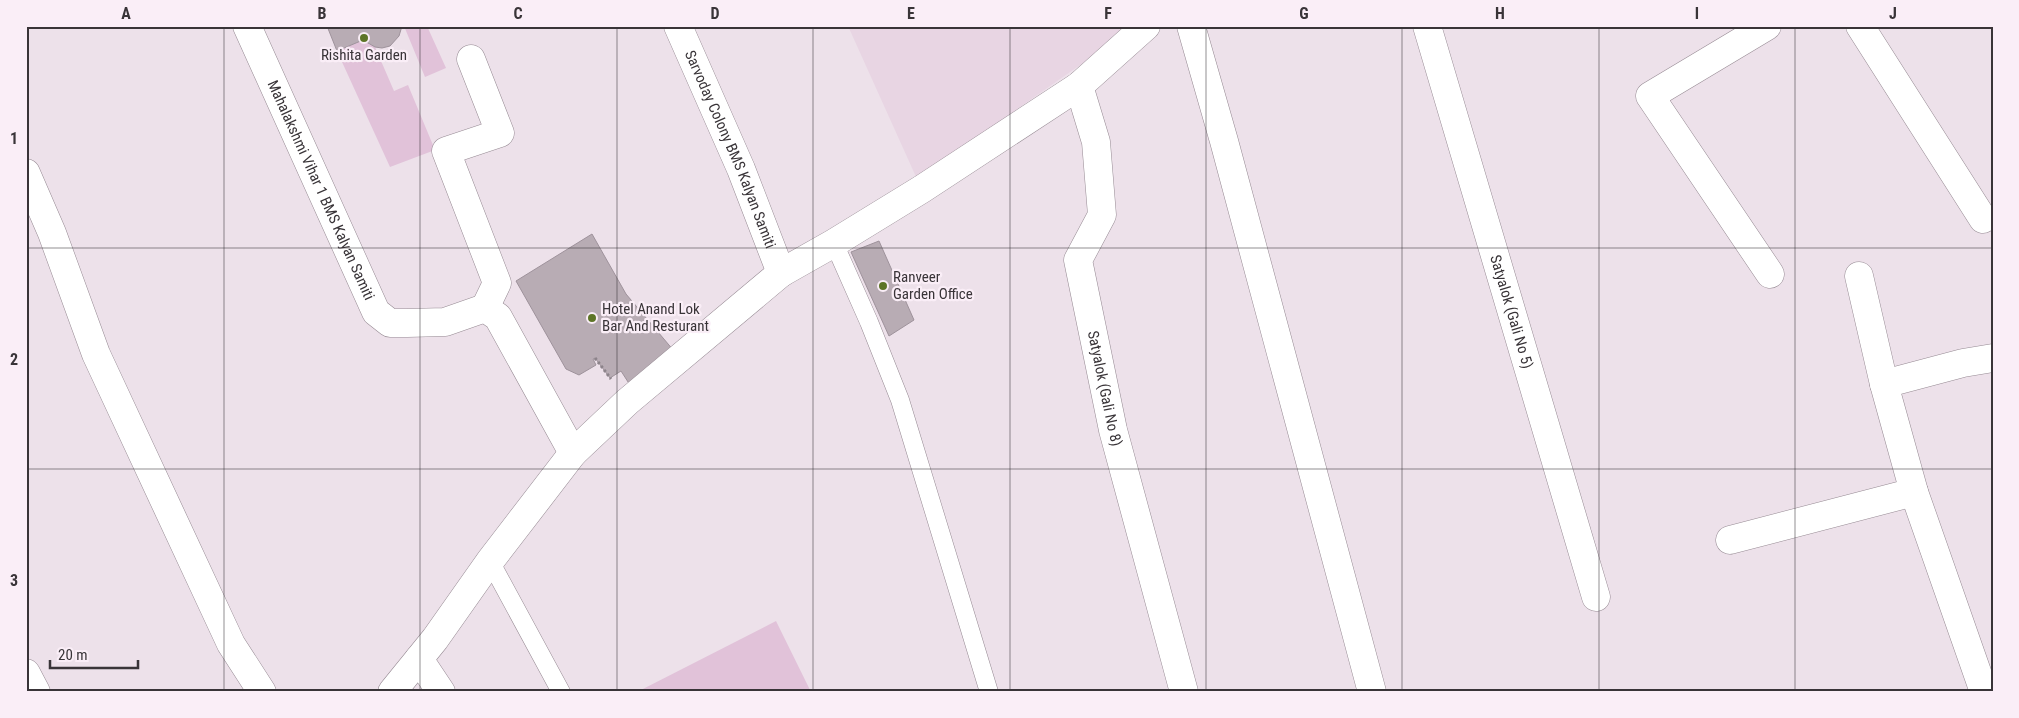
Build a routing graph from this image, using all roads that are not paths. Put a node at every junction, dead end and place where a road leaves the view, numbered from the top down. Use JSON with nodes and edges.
{"nodes":[{"id":1,"x":247,"y":26,"type":"edge"},
{"id":2,"x":678,"y":26,"type":"edge"},
{"id":3,"x":1146,"y":26,"type":"edge"},
{"id":4,"x":1191,"y":26,"type":"edge"},
{"id":5,"x":1427,"y":26,"type":"edge"},
{"id":6,"x":1767,"y":26,"type":"edge"},
{"id":7,"x":1860,"y":26,"type":"edge"},
{"id":8,"x":471,"y":59,"type":"dead end"},
{"id":9,"x":1080,"y":86,"type":"junction"},
{"id":10,"x":26,"y":173,"type":"edge"},
{"id":11,"x":1983,"y":219,"type":"dead end"},
{"id":12,"x":834,"y":243,"type":"junction"},
{"id":13,"x":781,"y":273,"type":"junction"},
{"id":14,"x":1770,"y":274,"type":"dead end"},
{"id":15,"x":1859,"y":276,"type":"dead end"},
{"id":16,"x":486,"y":308,"type":"junction"},
{"id":17,"x":1993,"y":358,"type":"edge"},
{"id":18,"x":1884,"y":384,"type":"junction"},
{"id":19,"x":573,"y":453,"type":"junction"},
{"id":20,"x":1914,"y":492,"type":"junction"},
{"id":21,"x":1730,"y":540,"type":"dead end"},
{"id":22,"x":490,"y":561,"type":"junction"},
{"id":23,"x":1596,"y":597,"type":"dead end"},
{"id":24,"x":419,"y":659,"type":"junction"},
{"id":25,"x":26,"y":673,"type":"edge"},
{"id":26,"x":36,"y":692,"type":"edge"},
{"id":27,"x":262,"y":692,"type":"edge"},
{"id":28,"x":392,"y":692,"type":"edge"},
{"id":29,"x":441,"y":692,"type":"edge"},
{"id":30,"x":561,"y":692,"type":"edge"},
{"id":31,"x":989,"y":692,"type":"edge"},
{"id":32,"x":1184,"y":692,"type":"edge"},
{"id":33,"x":1372,"y":692,"type":"edge"},
{"id":34,"x":1984,"y":692,"type":"edge"}],
"edges":[{"from":1,"to":16,"type":"street","name":"Mahalakshmi Vihar 1 BMS Kalyan Samiti"},
{"from":2,"to":13,"type":"street","name":"Sarvoday Colony BMS Kalyan Samiti"},
{"from":3,"to":9,"type":"street"},
{"from":4,"to":33,"type":"street"},
{"from":5,"to":23,"type":"street","name":"Satyalok (Gali No 5)"},
{"from":6,"to":14,"type":"street"},
{"from":7,"to":11,"type":"street"},
{"from":8,"to":16,"type":"street"},
{"from":9,"to":12,"type":"street"},
{"from":9,"to":32,"type":"street","name":"Satyalok (Gali No 8)"},
{"from":10,"to":27,"type":"street"},
{"from":12,"to":13,"type":"street"},
{"from":12,"to":31,"type":"lane"},
{"from":13,"to":19,"type":"street"},
{"from":15,"to":18,"type":"street"},
{"from":16,"to":19,"type":"street"},
{"from":17,"to":18,"type":"street"},
{"from":18,"to":20,"type":"street"},
{"from":19,"to":22,"type":"street"},
{"from":20,"to":21,"type":"street"},
{"from":20,"to":34,"type":"street"},
{"from":22,"to":24,"type":"street"},
{"from":22,"to":30,"type":"lane"},
{"from":24,"to":28,"type":"street"},
{"from":24,"to":29,"type":"street"},
{"from":25,"to":26,"type":"street"}]}
